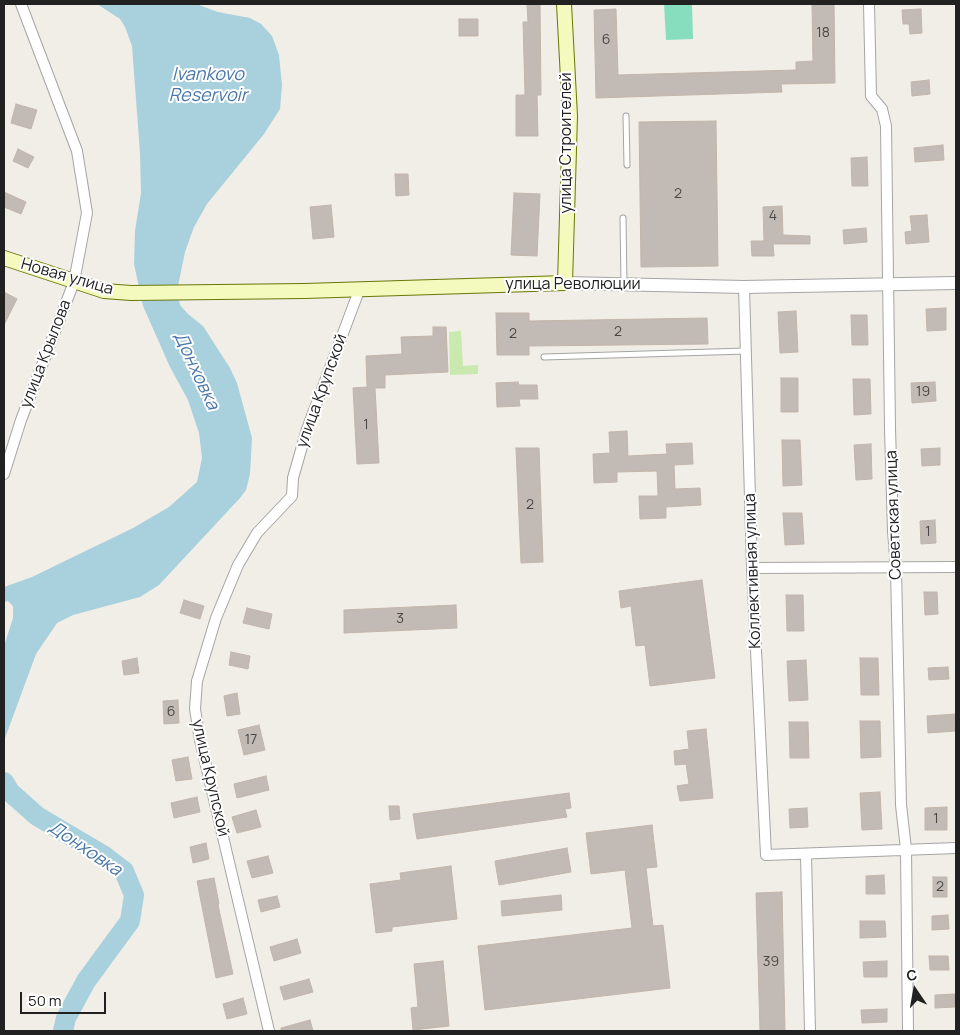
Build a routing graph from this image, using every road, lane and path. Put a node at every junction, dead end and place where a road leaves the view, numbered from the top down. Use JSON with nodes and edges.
{"nodes":[{"id":1,"x":21,"y":4,"type":"edge"},
{"id":2,"x":564,"y":4,"type":"edge"},
{"id":3,"x":869,"y":4,"type":"edge"},
{"id":4,"x":626,"y":116,"type":"dead end"},
{"id":5,"x":627,"y":165,"type":"dead end"},
{"id":6,"x":624,"y":218,"type":"dead end"},
{"id":7,"x":4,"y":258,"type":"edge"},
{"id":8,"x":74,"y":282,"type":"junction"},
{"id":9,"x":565,"y":283,"type":"junction"},
{"id":10,"x":956,"y":283,"type":"edge"},
{"id":11,"x":624,"y":284,"type":"junction"},
{"id":12,"x":888,"y":285,"type":"junction"},
{"id":13,"x":744,"y":287,"type":"junction"},
{"id":14,"x":360,"y":288,"type":"junction"},
{"id":15,"x":190,"y":293,"type":"joint"},
{"id":16,"x":746,"y":352,"type":"junction"},
{"id":17,"x":544,"y":357,"type":"dead end"},
{"id":18,"x":4,"y":474,"type":"edge"},
{"id":19,"x":956,"y":566,"type":"edge"},
{"id":20,"x":752,"y":568,"type":"junction"},
{"id":21,"x":896,"y":568,"type":"junction"},
{"id":22,"x":956,"y":848,"type":"edge"},
{"id":23,"x":906,"y":849,"type":"junction"},
{"id":24,"x":806,"y":854,"type":"junction"},
{"id":25,"x":269,"y":1031,"type":"edge"},
{"id":26,"x":810,"y":1031,"type":"edge"},
{"id":27,"x":908,"y":1031,"type":"edge"}],
"edges":[{"from":1,"to":8,"type":"street","name":"улица Крылова"},
{"from":2,"to":9,"type":"main road","name":"улица Строителей"},
{"from":3,"to":12,"type":"street","name":"Советская улица"},
{"from":4,"to":5,"type":"lane"},
{"from":6,"to":11,"type":"lane"},
{"from":7,"to":8,"type":"main road","name":"Новая улица"},
{"from":8,"to":15,"type":"main road","name":"Новая улица"},
{"from":8,"to":18,"type":"street","name":"улица Крылова"},
{"from":9,"to":11,"type":"street","name":"улица Революции"},
{"from":9,"to":14,"type":"main road","name":"улица Революции"},
{"from":10,"to":12,"type":"street","name":"улица Революции"},
{"from":11,"to":13,"type":"street","name":"улица Революции"},
{"from":12,"to":13,"type":"street","name":"улица Революции"},
{"from":12,"to":21,"type":"street","name":"Советская улица"},
{"from":13,"to":16,"type":"street","name":"Коллективная улица"},
{"from":14,"to":15,"type":"main road","name":"улица Революции"},
{"from":14,"to":25,"type":"street","name":"улица Крупской"},
{"from":16,"to":17,"type":"lane"},
{"from":16,"to":20,"type":"street","name":"Коллективная улица"},
{"from":19,"to":21,"type":"street"},
{"from":20,"to":21,"type":"street"},
{"from":20,"to":24,"type":"street","name":"Коллективная улица"},
{"from":21,"to":23,"type":"street","name":"Советская улица"},
{"from":22,"to":23,"type":"street"},
{"from":23,"to":24,"type":"street"},
{"from":23,"to":27,"type":"street","name":"Советская улица"},
{"from":24,"to":26,"type":"street"}]}
